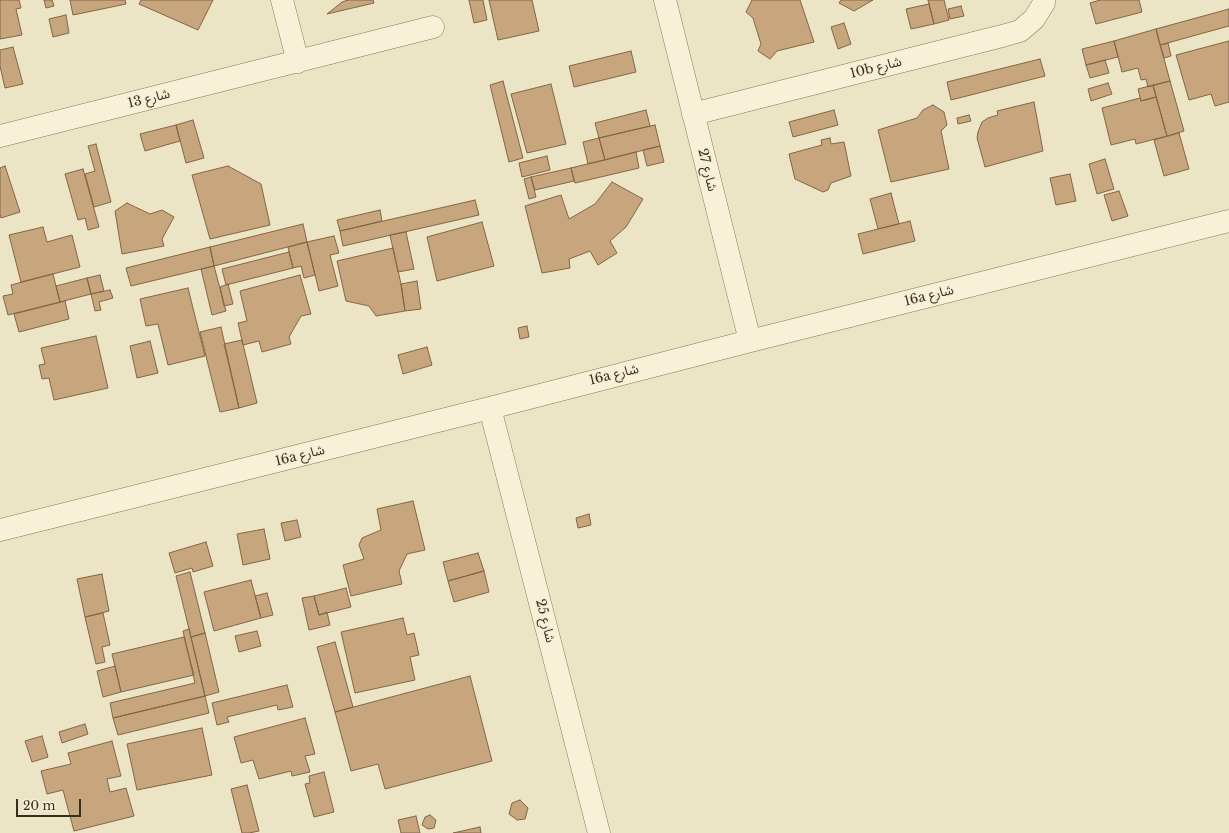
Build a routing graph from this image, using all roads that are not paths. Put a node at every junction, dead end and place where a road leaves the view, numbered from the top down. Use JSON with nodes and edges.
{"nodes":[{"id":1,"x":282,"y":0,"type":"edge"},
{"id":2,"x":665,"y":0,"type":"edge"},
{"id":3,"x":1044,"y":0,"type":"edge"},
{"id":4,"x":433,"y":27,"type":"dead end"},
{"id":5,"x":298,"y":62,"type":"junction"},
{"id":6,"x":693,"y":114,"type":"junction"},
{"id":7,"x":0,"y":136,"type":"edge"},
{"id":8,"x":1229,"y":221,"type":"edge"},
{"id":9,"x":750,"y":341,"type":"junction"},
{"id":10,"x":490,"y":408,"type":"junction"},
{"id":11,"x":0,"y":530,"type":"edge"},
{"id":12,"x":599,"y":833,"type":"edge"}],
"edges":[{"from":1,"to":5,"type":"street"},
{"from":2,"to":6,"type":"street","name":"شارع 27"},
{"from":3,"to":6,"type":"street","name":"10b شارع"},
{"from":4,"to":5,"type":"street","name":"شارع 13"},
{"from":5,"to":7,"type":"street","name":"شارع 13"},
{"from":6,"to":9,"type":"street","name":"شارع 27"},
{"from":8,"to":9,"type":"street","name":"16a شارع"},
{"from":9,"to":10,"type":"street","name":"16a شارع"},
{"from":10,"to":11,"type":"street","name":"16a شارع"},
{"from":10,"to":12,"type":"street","name":"شارع 25"}]}
